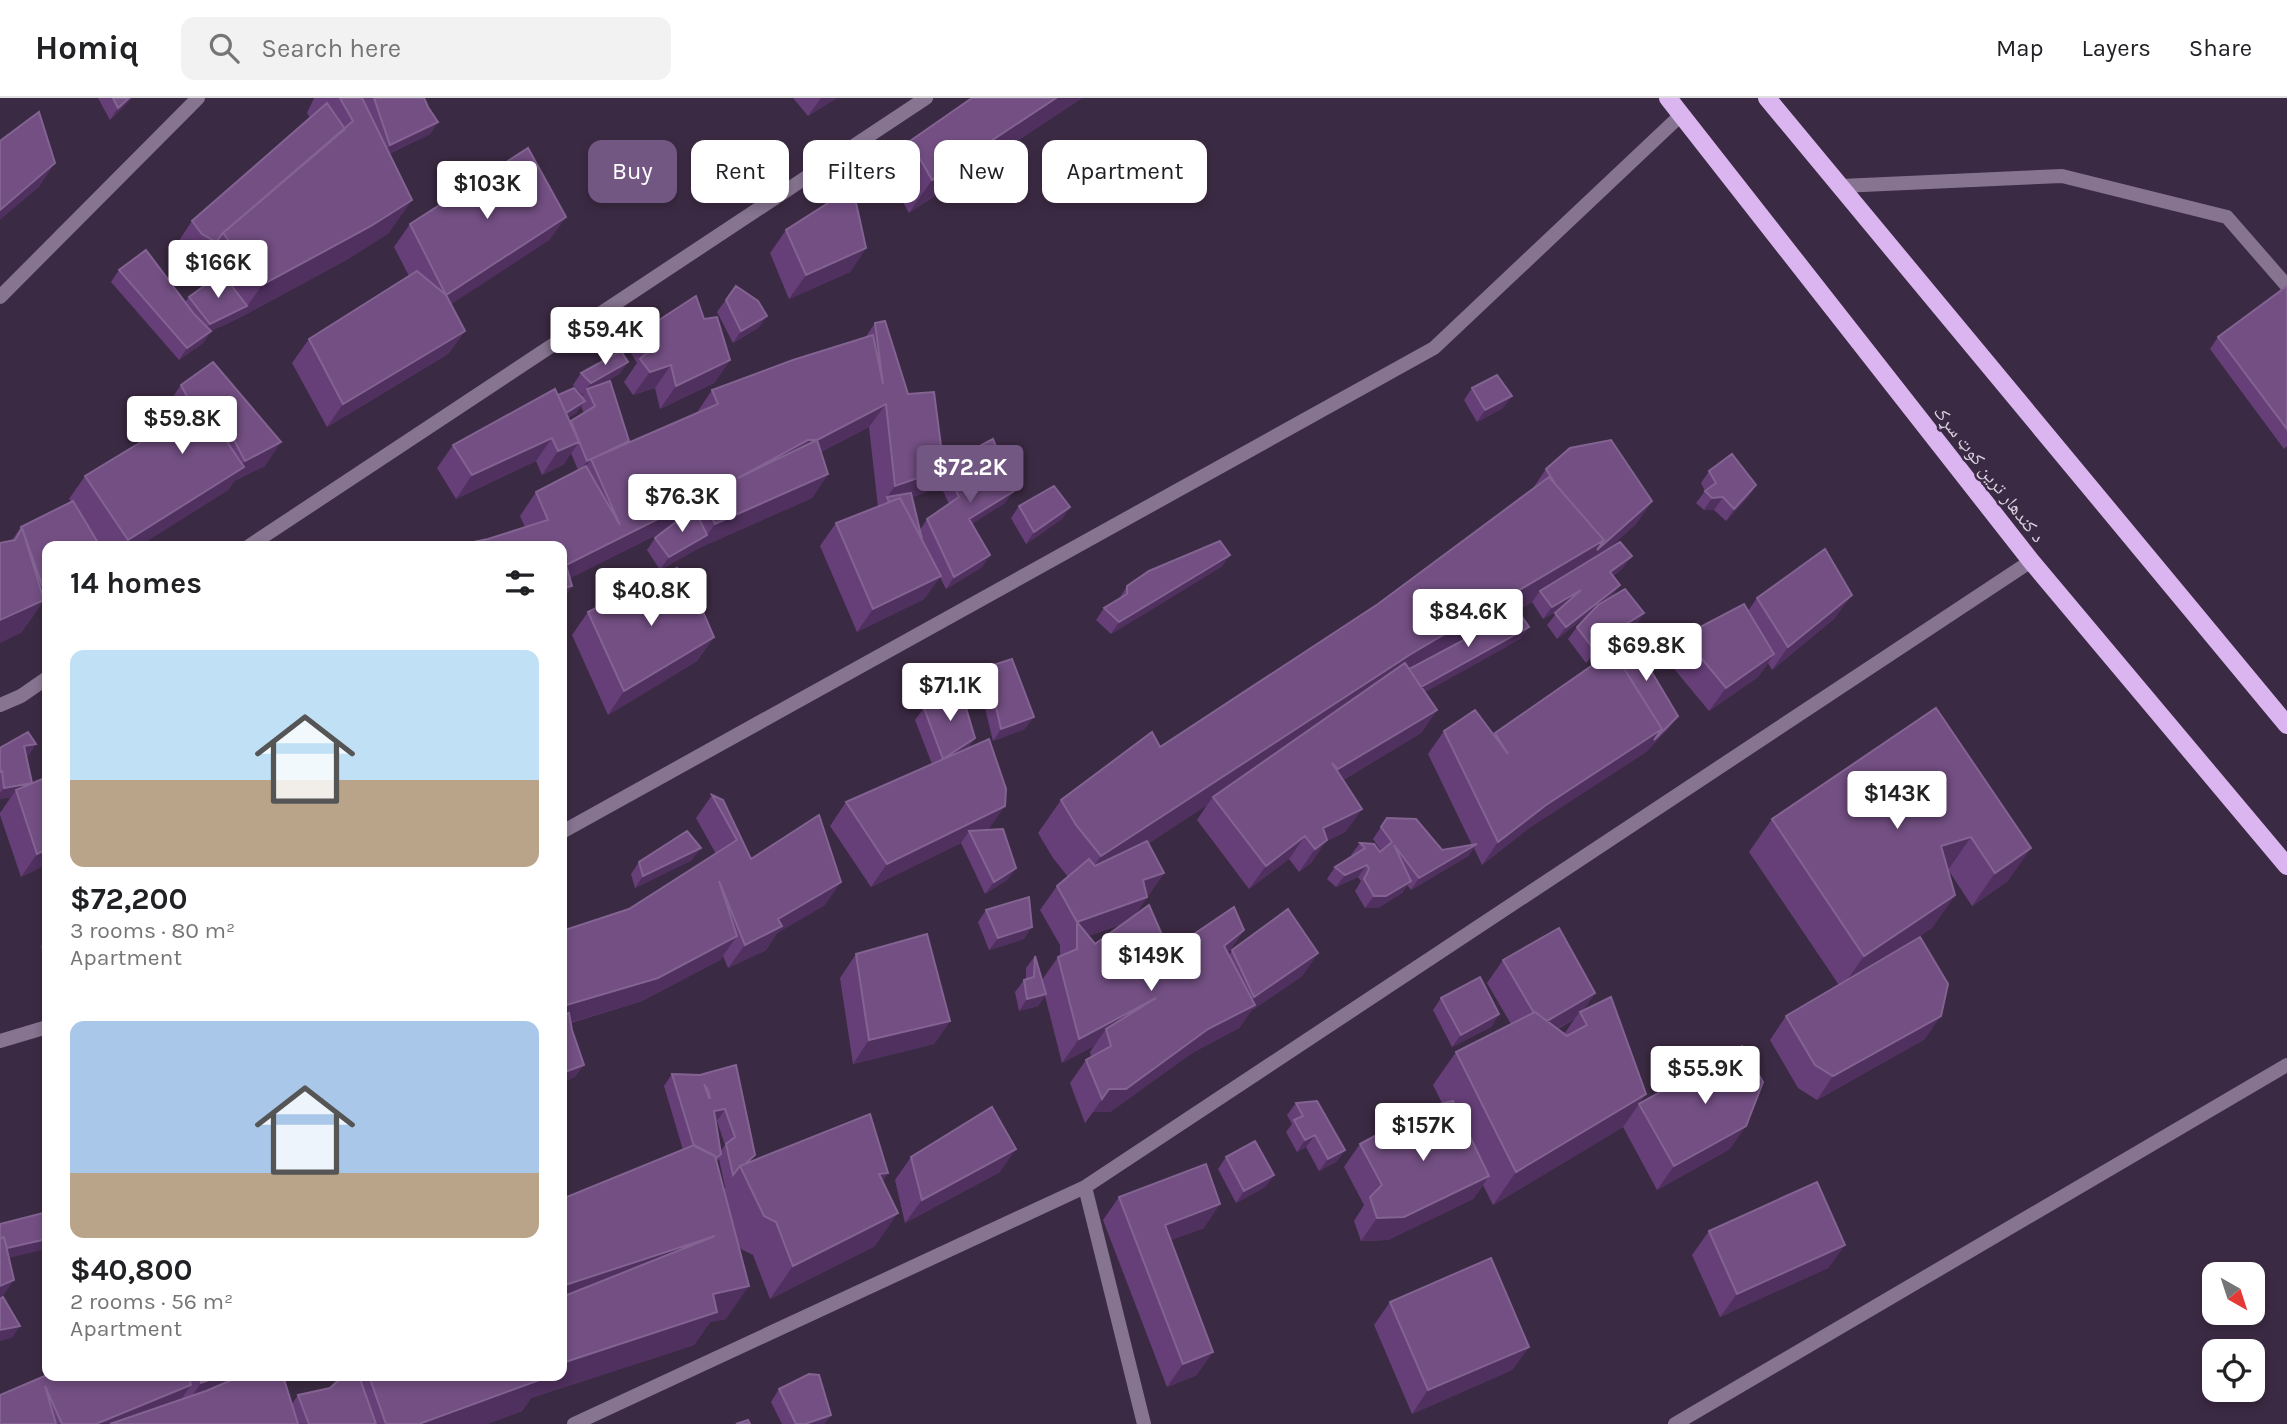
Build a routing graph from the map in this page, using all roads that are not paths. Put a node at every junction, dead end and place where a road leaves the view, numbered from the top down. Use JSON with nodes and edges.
{"nodes":[{"id":1,"x":198,"y":98,"type":"edge"},
{"id":2,"x":926,"y":98,"type":"edge"},
{"id":3,"x":1668,"y":98,"type":"edge"},
{"id":4,"x":1767,"y":98,"type":"edge"},
{"id":5,"x":1682,"y":114,"type":"junction"},
{"id":6,"x":1841,"y":186,"type":"junction"},
{"id":7,"x":2287,"y":286,"type":"edge"},
{"id":8,"x":0,"y":297,"type":"edge"},
{"id":9,"x":257,"y":541,"type":"edge"},
{"id":10,"x":2031,"y":561,"type":"junction"},
{"id":11,"x":42,"y":681,"type":"edge"},
{"id":12,"x":0,"y":705,"type":"edge"},
{"id":13,"x":2287,"y":725,"type":"edge"},
{"id":14,"x":567,"y":829,"type":"edge"},
{"id":15,"x":2287,"y":866,"type":"edge"},
{"id":16,"x":42,"y":1028,"type":"edge"},
{"id":17,"x":0,"y":1041,"type":"edge"},
{"id":18,"x":2287,"y":1065,"type":"edge"},
{"id":19,"x":1085,"y":1187,"type":"junction"},
{"id":20,"x":575,"y":1424,"type":"edge"},
{"id":21,"x":1144,"y":1424,"type":"edge"},
{"id":22,"x":1675,"y":1424,"type":"edge"}],
"edges":[{"from":1,"to":8,"type":"street"},
{"from":2,"to":9,"type":"street"},
{"from":3,"to":5,"type":"main road","name":"د کندهار ترين کوټ سړک"},
{"from":4,"to":6,"type":"main road"},
{"from":5,"to":10,"type":"main road","name":"د کندهار ترين کوټ سړک"},
{"from":5,"to":14,"type":"street"},
{"from":6,"to":7,"type":"street"},
{"from":6,"to":13,"type":"main road"},
{"from":10,"to":15,"type":"main road","name":"د کندهار ترين کوټ سړک"},
{"from":10,"to":19,"type":"street"},
{"from":11,"to":12,"type":"street"},
{"from":16,"to":17,"type":"street"},
{"from":18,"to":22,"type":"street"},
{"from":19,"to":20,"type":"street"},
{"from":19,"to":21,"type":"street"}]}
